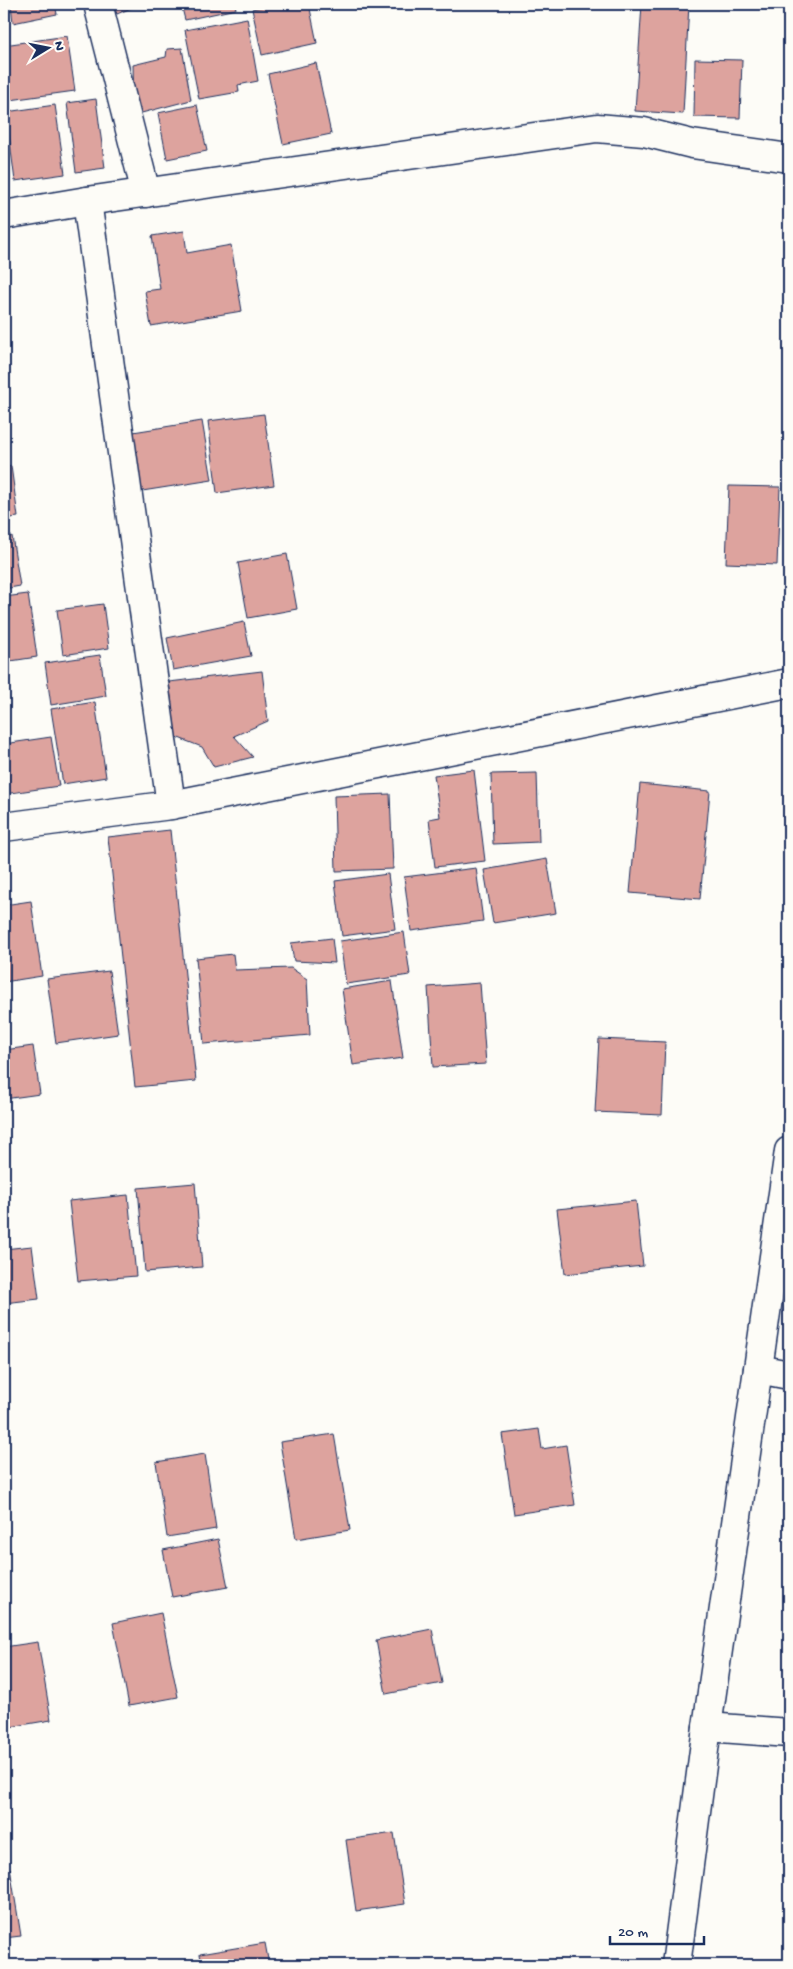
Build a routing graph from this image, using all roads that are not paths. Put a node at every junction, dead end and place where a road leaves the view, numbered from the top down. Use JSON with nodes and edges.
{"nodes":[{"id":1,"x":98,"y":4,"type":"edge"},
{"id":2,"x":789,"y":158,"type":"edge"},
{"id":3,"x":146,"y":193,"type":"junction"},
{"id":4,"x":87,"y":201,"type":"junction"},
{"id":5,"x":4,"y":215,"type":"edge"},
{"id":6,"x":789,"y":683,"type":"edge"},
{"id":7,"x":171,"y":806,"type":"junction"},
{"id":8,"x":4,"y":827,"type":"edge"},
{"id":9,"x":789,"y":1151,"type":"edge"},
{"id":10,"x":758,"y":1369,"type":"junction"},
{"id":11,"x":789,"y":1374,"type":"edge"},
{"id":12,"x":707,"y":1727,"type":"junction"},
{"id":13,"x":789,"y":1733,"type":"edge"},
{"id":14,"x":676,"y":1965,"type":"edge"}],
"edges":[{"from":1,"to":3,"type":"street"},
{"from":2,"to":3,"type":"street"},
{"from":3,"to":4,"type":"street"},
{"from":4,"to":5,"type":"street"},
{"from":4,"to":7,"type":"street"},
{"from":6,"to":7,"type":"street"},
{"from":7,"to":8,"type":"street"},
{"from":9,"to":10,"type":"street"},
{"from":10,"to":11,"type":"street"},
{"from":10,"to":12,"type":"street"},
{"from":12,"to":13,"type":"street"},
{"from":12,"to":14,"type":"street"}]}
